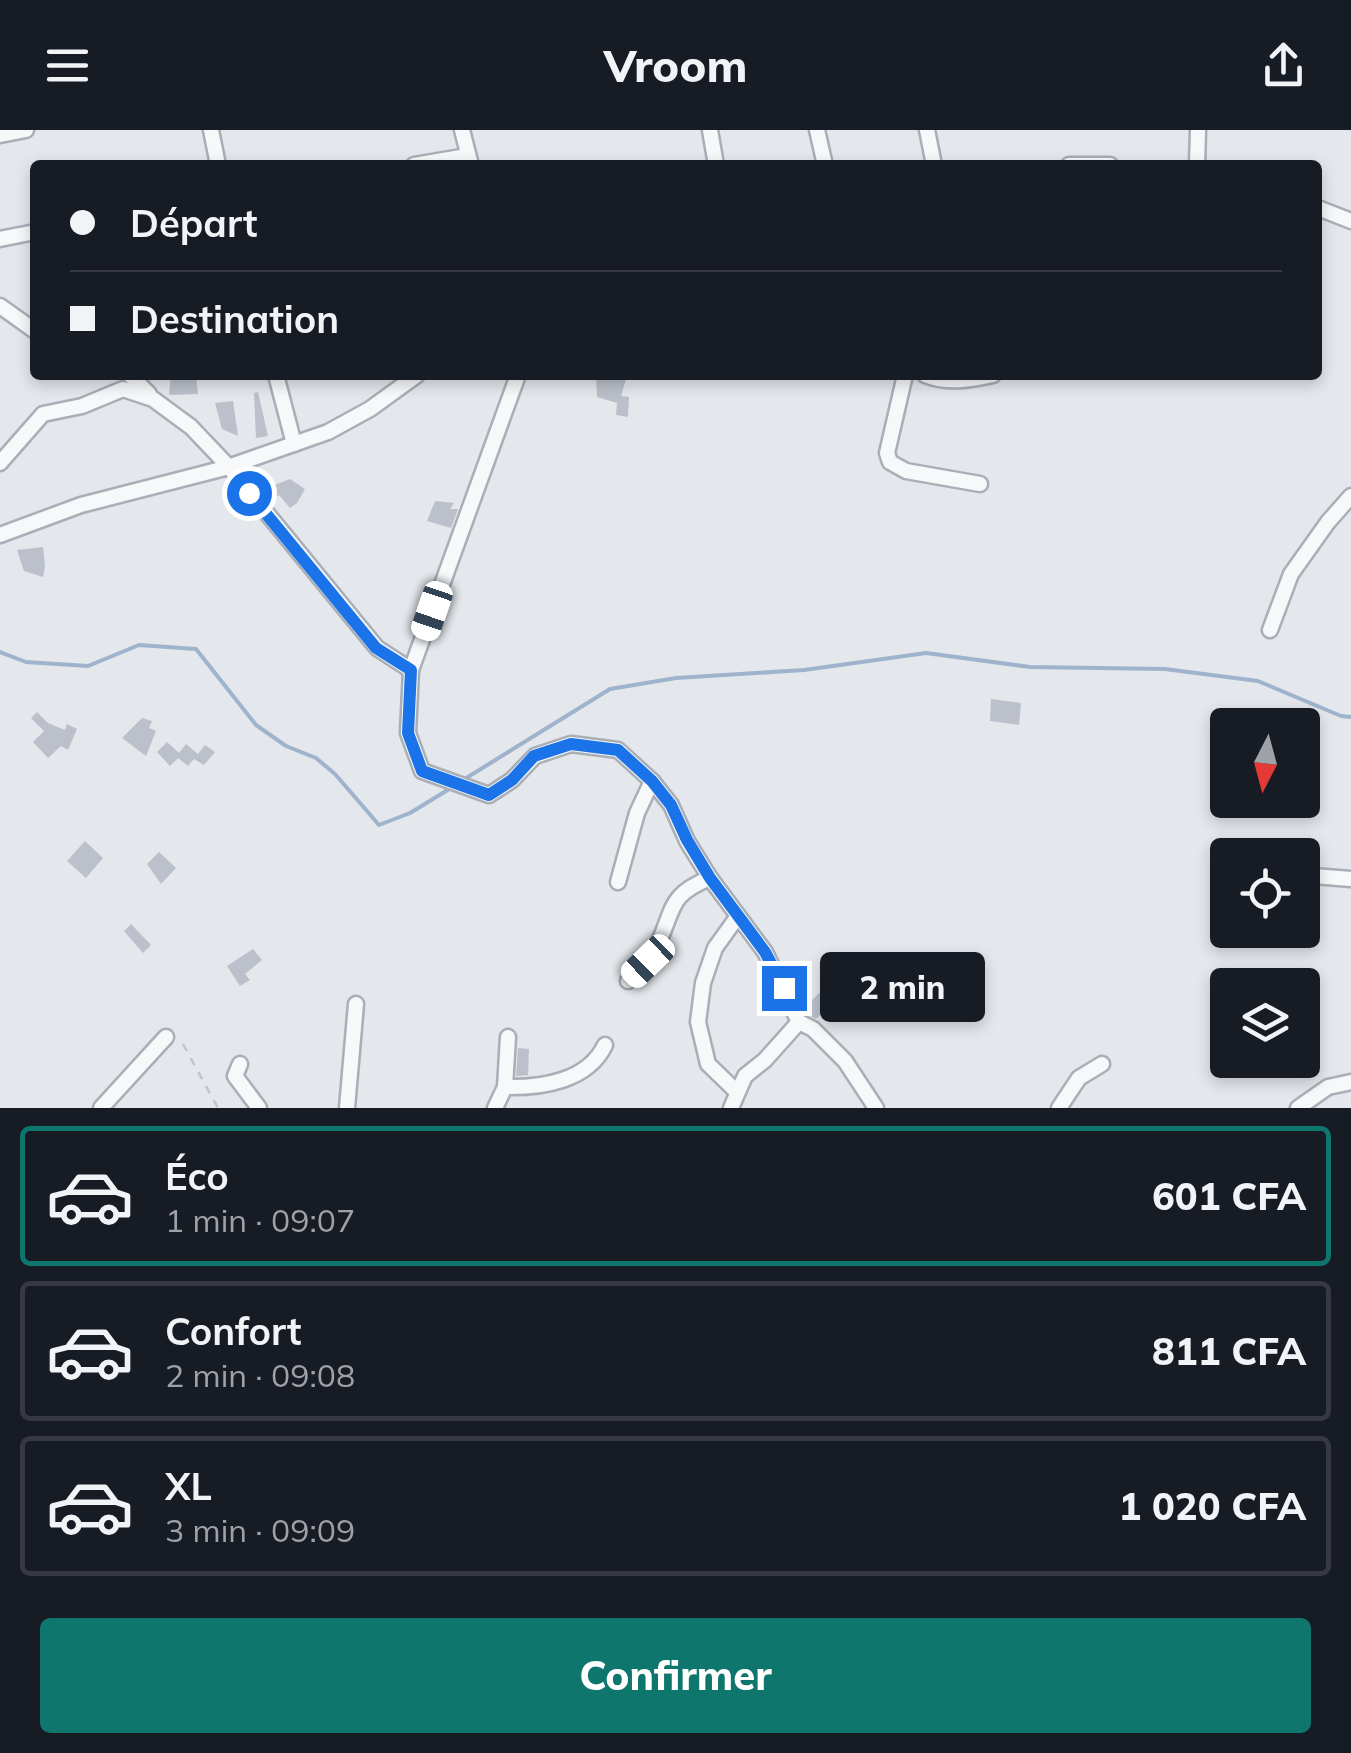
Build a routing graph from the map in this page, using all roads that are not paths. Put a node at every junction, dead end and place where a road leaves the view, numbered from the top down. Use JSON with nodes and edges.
{"nodes":[{"id":1,"x":26,"y":130,"type":"edge"},
{"id":2,"x":212,"y":130,"type":"edge"},
{"id":3,"x":462,"y":130,"type":"edge"},
{"id":4,"x":710,"y":130,"type":"edge"},
{"id":5,"x":818,"y":130,"type":"edge"},
{"id":6,"x":927,"y":130,"type":"edge"},
{"id":7,"x":1198,"y":130,"type":"edge"},
{"id":8,"x":0,"y":134,"type":"edge"},
{"id":9,"x":217,"y":160,"type":"edge"},
{"id":10,"x":469,"y":160,"type":"edge"},
{"id":11,"x":715,"y":160,"type":"edge"},
{"id":12,"x":824,"y":160,"type":"edge"},
{"id":13,"x":933,"y":160,"type":"edge"},
{"id":14,"x":1197,"y":160,"type":"edge"},
{"id":15,"x":1322,"y":210,"type":"edge"},
{"id":16,"x":1351,"y":221,"type":"edge"},
{"id":17,"x":30,"y":233,"type":"edge"},
{"id":18,"x":0,"y":239,"type":"edge"},
{"id":19,"x":0,"y":306,"type":"edge"},
{"id":20,"x":30,"y":327,"type":"edge"},
{"id":21,"x":135,"y":380,"type":"edge"},
{"id":22,"x":277,"y":380,"type":"edge"},
{"id":23,"x":411,"y":380,"type":"edge"},
{"id":24,"x":516,"y":380,"type":"edge"},
{"id":25,"x":904,"y":380,"type":"edge"},
{"id":26,"x":154,"y":398,"type":"junction"},
{"id":27,"x":294,"y":444,"type":"junction"},
{"id":28,"x":0,"y":463,"type":"edge"},
{"id":29,"x":229,"y":467,"type":"junction"},
{"id":30,"x":980,"y":484,"type":"dead end"},
{"id":31,"x":1351,"y":496,"type":"edge"},
{"id":32,"x":0,"y":535,"type":"edge"},
{"id":33,"x":1270,"y":630,"type":"dead end"},
{"id":34,"x":411,"y":670,"type":"junction"},
{"id":35,"x":652,"y":781,"type":"junction"},
{"id":36,"x":1320,"y":876,"type":"edge"},
{"id":37,"x":710,"y":878,"type":"junction"},
{"id":38,"x":1351,"y":878,"type":"edge"},
{"id":39,"x":618,"y":882,"type":"dead end"},
{"id":40,"x":738,"y":916,"type":"junction"},
{"id":41,"x":628,"y":981,"type":"dead end"},
{"id":42,"x":356,"y":1004,"type":"dead end"},
{"id":43,"x":799,"y":1022,"type":"junction"},
{"id":44,"x":166,"y":1037,"type":"dead end"},
{"id":45,"x":508,"y":1037,"type":"dead end"},
{"id":46,"x":605,"y":1045,"type":"dead end"},
{"id":47,"x":240,"y":1064,"type":"dead end"},
{"id":48,"x":1102,"y":1064,"type":"dead end"},
{"id":49,"x":1351,"y":1082,"type":"edge"},
{"id":50,"x":505,"y":1087,"type":"junction"},
{"id":51,"x":737,"y":1092,"type":"junction"},
{"id":52,"x":254,"y":1101,"type":"edge"},
{"id":53,"x":101,"y":1108,"type":"edge"},
{"id":54,"x":273,"y":1108,"type":"edge"},
{"id":55,"x":346,"y":1108,"type":"edge"},
{"id":56,"x":494,"y":1108,"type":"edge"},
{"id":57,"x":731,"y":1108,"type":"edge"},
{"id":58,"x":876,"y":1108,"type":"edge"},
{"id":59,"x":1059,"y":1108,"type":"edge"},
{"id":60,"x":1298,"y":1108,"type":"edge"}],
"edges":[{"from":1,"to":8,"type":"street"},
{"from":2,"to":9,"type":"street"},
{"from":3,"to":10,"type":"street"},
{"from":4,"to":11,"type":"street"},
{"from":5,"to":12,"type":"street"},
{"from":6,"to":13,"type":"street"},
{"from":7,"to":14,"type":"street"},
{"from":15,"to":16,"type":"street"},
{"from":17,"to":18,"type":"street"},
{"from":19,"to":20,"type":"street"},
{"from":21,"to":26,"type":"street"},
{"from":22,"to":27,"type":"street"},
{"from":23,"to":27,"type":"street"},
{"from":24,"to":34,"type":"street"},
{"from":25,"to":30,"type":"street"},
{"from":26,"to":28,"type":"street"},
{"from":26,"to":29,"type":"street"},
{"from":27,"to":29,"type":"street"},
{"from":29,"to":32,"type":"street"},
{"from":29,"to":34,"type":"street"},
{"from":31,"to":33,"type":"street"},
{"from":34,"to":35,"type":"street"},
{"from":35,"to":37,"type":"street"},
{"from":35,"to":39,"type":"street"},
{"from":36,"to":38,"type":"street"},
{"from":37,"to":40,"type":"street"},
{"from":37,"to":41,"type":"street"},
{"from":40,"to":43,"type":"street"},
{"from":40,"to":51,"type":"street"},
{"from":42,"to":55,"type":"street"},
{"from":43,"to":51,"type":"street"},
{"from":43,"to":58,"type":"street"},
{"from":44,"to":53,"type":"street"},
{"from":45,"to":50,"type":"street"},
{"from":46,"to":50,"type":"street"},
{"from":47,"to":52,"type":"street"},
{"from":48,"to":59,"type":"street"},
{"from":49,"to":60,"type":"street"},
{"from":50,"to":56,"type":"street"},
{"from":51,"to":57,"type":"street"},
{"from":52,"to":54,"type":"street"}]}
